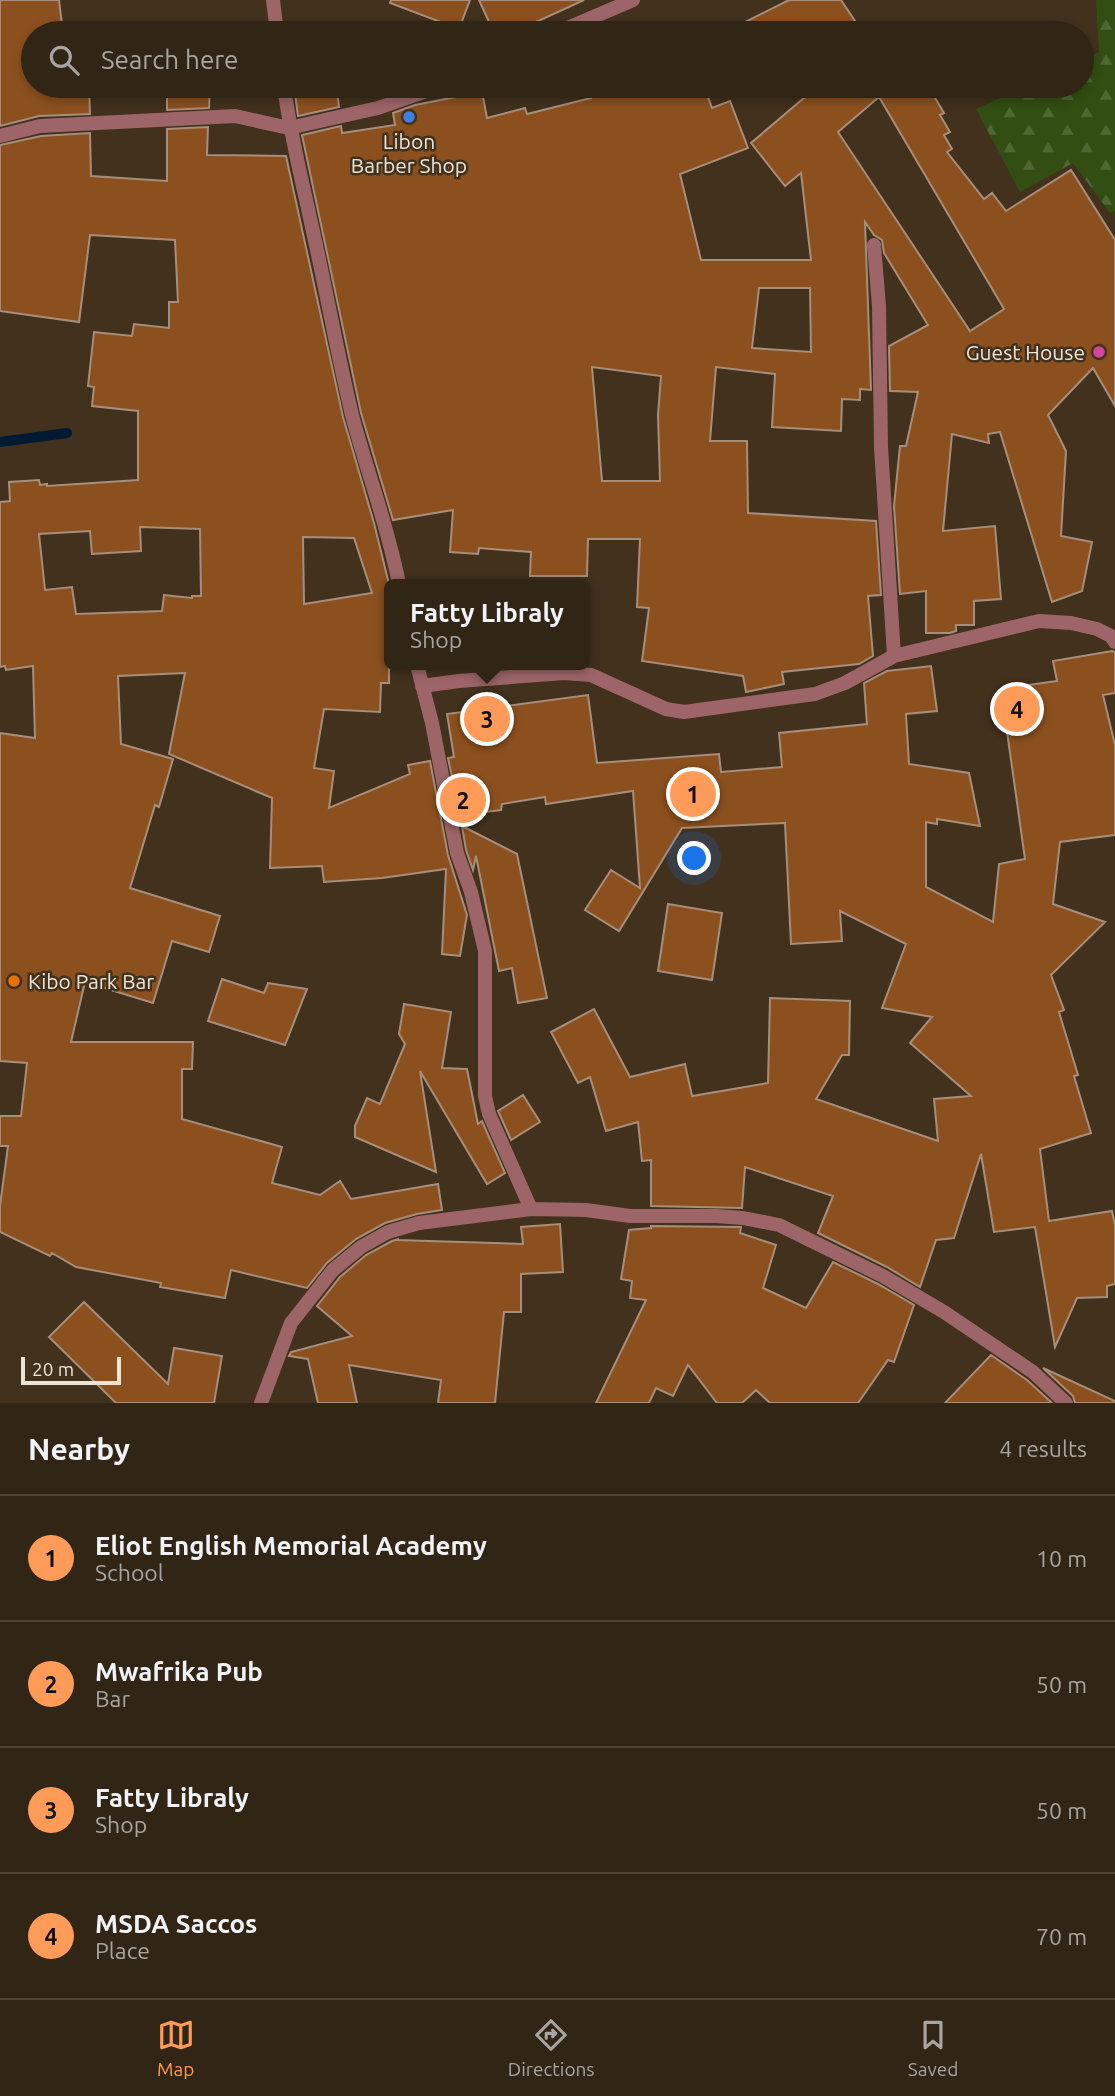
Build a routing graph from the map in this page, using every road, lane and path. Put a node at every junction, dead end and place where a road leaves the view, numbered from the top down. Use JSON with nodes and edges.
{"nodes":[{"id":1,"x":274,"y":0,"type":"edge"},
{"id":2,"x":633,"y":0,"type":"edge"},
{"id":3,"x":276,"y":21,"type":"edge"},
{"id":4,"x":584,"y":21,"type":"edge"},
{"id":5,"x":285,"y":98,"type":"edge"},
{"id":6,"x":407,"y":98,"type":"edge"},
{"id":7,"x":289,"y":128,"type":"junction"},
{"id":8,"x":0,"y":136,"type":"edge"},
{"id":9,"x":874,"y":245,"type":"dead end"},
{"id":10,"x":397,"y":579,"type":"edge"},
{"id":11,"x":1115,"y":642,"type":"edge"},
{"id":12,"x":894,"y":656,"type":"junction"},
{"id":13,"x":418,"y":670,"type":"edge"},
{"id":14,"x":422,"y":686,"type":"junction"},
{"id":15,"x":531,"y":1209,"type":"junction"},
{"id":16,"x":261,"y":1403,"type":"edge"},
{"id":17,"x":1066,"y":1403,"type":"edge"}],
"edges":[{"from":1,"to":3,"type":"street"},
{"from":2,"to":4,"type":"street"},
{"from":5,"to":7,"type":"street"},
{"from":6,"to":7,"type":"street"},
{"from":7,"to":8,"type":"street"},
{"from":7,"to":10,"type":"street"},
{"from":9,"to":12,"type":"street"},
{"from":11,"to":12,"type":"street"},
{"from":12,"to":14,"type":"street"},
{"from":13,"to":14,"type":"street"},
{"from":14,"to":15,"type":"street"},
{"from":15,"to":16,"type":"street"},
{"from":15,"to":17,"type":"street"}]}
